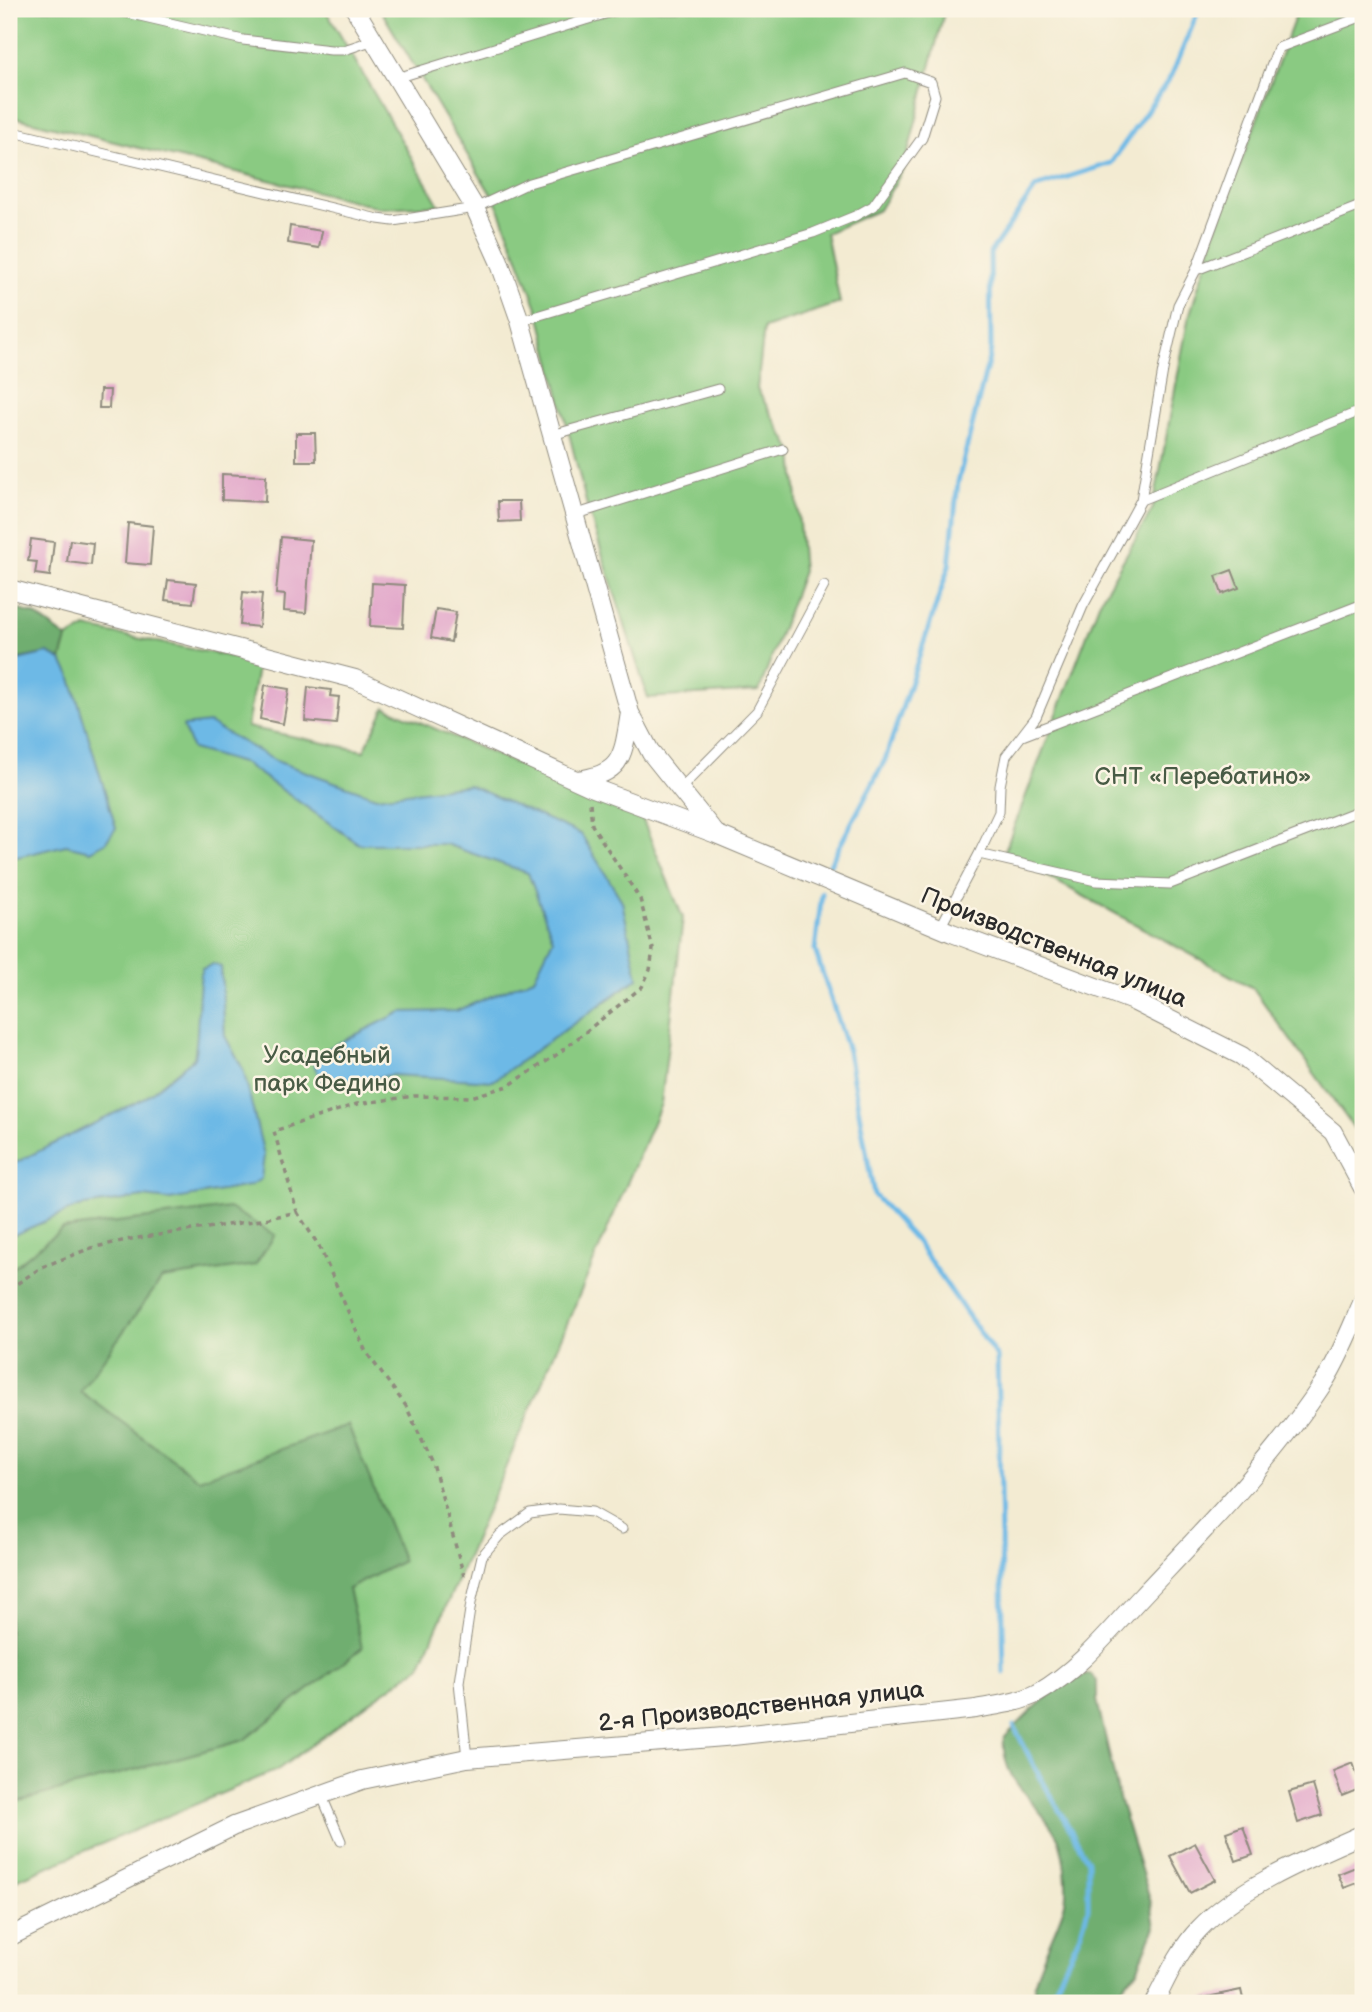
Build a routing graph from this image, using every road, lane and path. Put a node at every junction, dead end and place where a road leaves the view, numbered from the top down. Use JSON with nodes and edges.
{"nodes":[{"id":1,"x":110,"y":9,"type":"edge"},
{"id":2,"x":355,"y":9,"type":"edge"},
{"id":3,"x":621,"y":9,"type":"edge"},
{"id":4,"x":1363,"y":16,"type":"edge"},
{"id":5,"x":374,"y":40,"type":"junction"},
{"id":6,"x":397,"y":78,"type":"junction"},
{"id":7,"x":9,"y":131,"type":"edge"},
{"id":8,"x":1363,"y":205,"type":"edge"},
{"id":9,"x":475,"y":208,"type":"junction"},
{"id":10,"x":1196,"y":270,"type":"junction"},
{"id":11,"x":520,"y":321,"type":"junction"},
{"id":12,"x":718,"y":389,"type":"dead end"},
{"id":13,"x":1363,"y":410,"type":"edge"},
{"id":14,"x":552,"y":435,"type":"junction"},
{"id":15,"x":783,"y":449,"type":"dead end"},
{"id":16,"x":1141,"y":500,"type":"junction"},
{"id":17,"x":574,"y":515,"type":"junction"},
{"id":18,"x":824,"y":586,"type":"dead end"},
{"id":19,"x":9,"y":589,"type":"edge"},
{"id":20,"x":1363,"y":604,"type":"edge"},
{"id":21,"x":630,"y":713,"type":"junction"},
{"id":22,"x":1021,"y":736,"type":"junction"},
{"id":23,"x":583,"y":784,"type":"junction"},
{"id":24,"x":680,"y":789,"type":"junction"},
{"id":25,"x":1363,"y":809,"type":"edge"},
{"id":26,"x":716,"y":834,"type":"junction"},
{"id":27,"x":979,"y":854,"type":"junction"},
{"id":28,"x":940,"y":928,"type":"junction"},
{"id":29,"x":1363,"y":1188,"type":"edge"},
{"id":30,"x":297,"y":1212,"type":"junction"},
{"id":31,"x":9,"y":1289,"type":"edge"},
{"id":32,"x":1363,"y":1301,"type":"edge"},
{"id":33,"x":622,"y":1529,"type":"dead end"},
{"id":34,"x":471,"y":1603,"type":"junction"},
{"id":35,"x":467,"y":1758,"type":"junction"},
{"id":36,"x":321,"y":1793,"type":"junction"},
{"id":37,"x":1363,"y":1834,"type":"edge"},
{"id":38,"x":341,"y":1840,"type":"dead end"},
{"id":39,"x":9,"y":1937,"type":"edge"},
{"id":40,"x":1154,"y":2003,"type":"edge"}],
"edges":[{"from":1,"to":5,"type":"lane"},
{"from":2,"to":5,"type":"street"},
{"from":3,"to":6,"type":"lane"},
{"from":4,"to":10,"type":"lane"},
{"from":5,"to":6,"type":"street"},
{"from":6,"to":9,"type":"street"},
{"from":7,"to":9,"type":"lane"},
{"from":8,"to":10,"type":"lane"},
{"from":9,"to":11,"type":"street"},
{"from":9,"to":11,"type":"lane"},
{"from":10,"to":16,"type":"lane"},
{"from":11,"to":14,"type":"street"},
{"from":12,"to":14,"type":"lane"},
{"from":13,"to":16,"type":"lane"},
{"from":14,"to":17,"type":"street"},
{"from":15,"to":17,"type":"lane"},
{"from":16,"to":22,"type":"lane"},
{"from":17,"to":21,"type":"street"},
{"from":18,"to":24,"type":"lane"},
{"from":19,"to":23,"type":"street","name":"Производственная улица"},
{"from":20,"to":22,"type":"lane"},
{"from":21,"to":23,"type":"street"},
{"from":21,"to":24,"type":"street"},
{"from":22,"to":27,"type":"lane"},
{"from":23,"to":26,"type":"street","name":"Производственная улица"},
{"from":23,"to":30,"type":"path"},
{"from":24,"to":26,"type":"street"},
{"from":25,"to":27,"type":"lane"},
{"from":26,"to":28,"type":"street","name":"Производственная улица"},
{"from":27,"to":28,"type":"lane"},
{"from":28,"to":29,"type":"street","name":"Производственная улица"},
{"from":30,"to":31,"type":"path"},
{"from":30,"to":34,"type":"path"},
{"from":32,"to":35,"type":"street","name":"2-я Производственная улица"},
{"from":33,"to":34,"type":"lane"},
{"from":34,"to":35,"type":"lane"},
{"from":35,"to":36,"type":"street","name":"2-я Производственная улица"},
{"from":36,"to":38,"type":"lane"},
{"from":36,"to":39,"type":"street","name":"2-я Производственная улица"},
{"from":37,"to":40,"type":"street"}]}
